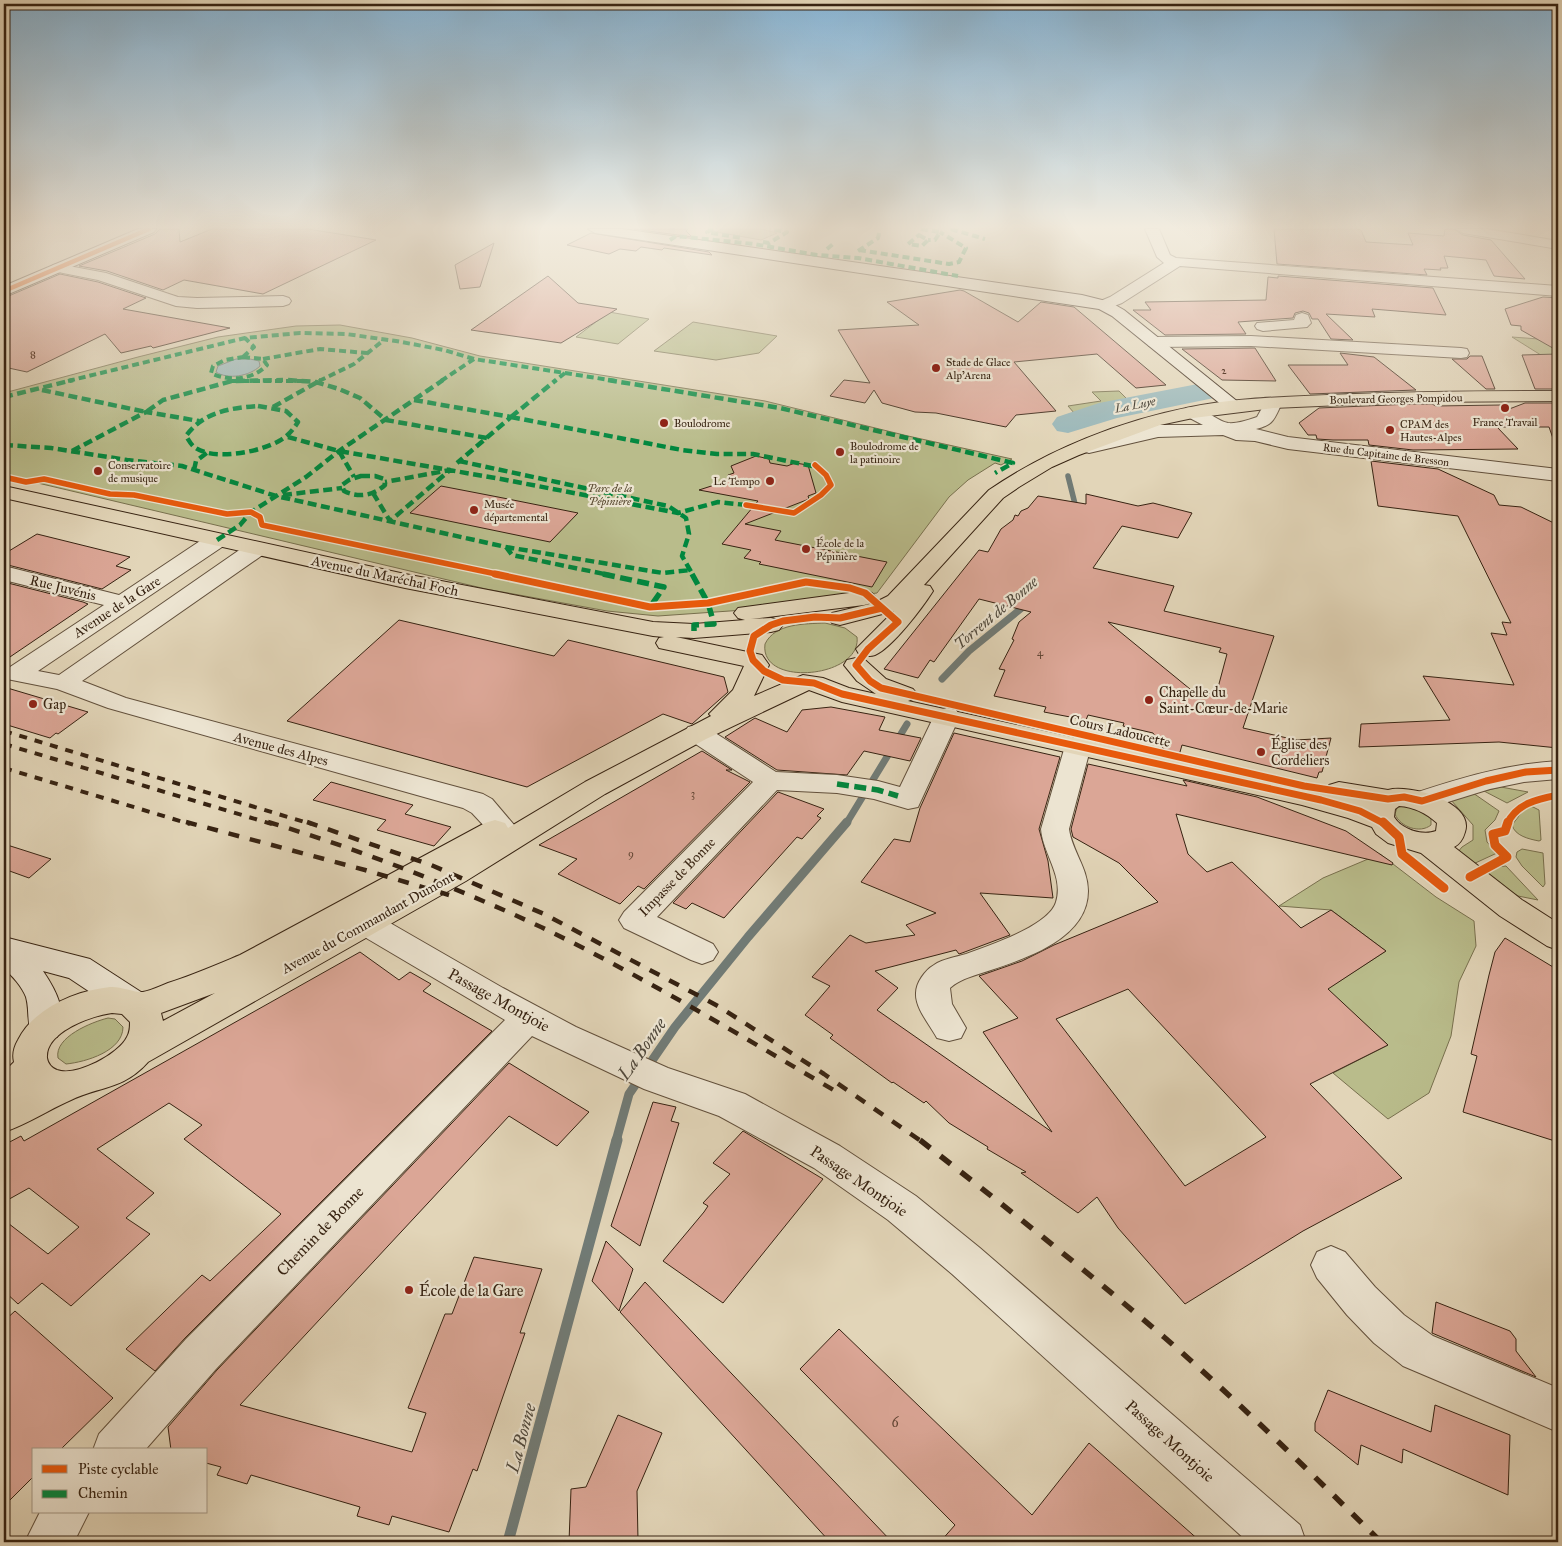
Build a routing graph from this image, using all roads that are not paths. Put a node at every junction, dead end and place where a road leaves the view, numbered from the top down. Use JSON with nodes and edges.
{"nodes":[{"id":1,"x":1087,"y":301,"type":"edge"},
{"id":2,"x":1113,"y":301,"type":"edge"},
{"id":3,"x":1104,"y":305,"type":"junction"},
{"id":4,"x":1302,"y":318,"type":"dead end"},
{"id":5,"x":1141,"y":331,"type":"junction"},
{"id":6,"x":1155,"y":342,"type":"junction"},
{"id":7,"x":1461,"y":353,"type":"dead end"},
{"id":8,"x":1558,"y":396,"type":"edge"},
{"id":9,"x":1228,"y":401,"type":"junction"},
{"id":10,"x":1273,"y":402,"type":"junction"},
{"id":11,"x":1193,"y":412,"type":"junction"},
{"id":12,"x":1225,"y":430,"type":"junction"},
{"id":13,"x":1255,"y":430,"type":"junction"},
{"id":14,"x":1072,"y":451,"type":"junction"},
{"id":15,"x":1558,"y":475,"type":"edge"},
{"id":16,"x":4,"y":492,"type":"edge"},
{"id":17,"x":4,"y":504,"type":"edge"},
{"id":18,"x":954,"y":541,"type":"junction"},
{"id":19,"x":211,"y":545,"type":"junction"},
{"id":20,"x":250,"y":553,"type":"junction"},
{"id":21,"x":4,"y":573,"type":"edge"},
{"id":22,"x":123,"y":603,"type":"junction"},
{"id":23,"x":577,"y":615,"type":"junction"},
{"id":24,"x":840,"y":618,"type":"junction"},
{"id":25,"x":771,"y":625,"type":"junction"},
{"id":26,"x":862,"y":657,"type":"junction"},
{"id":27,"x":755,"y":662,"type":"junction"},
{"id":28,"x":16,"y":674,"type":"joint"},
{"id":29,"x":64,"y":682,"type":"junction"},
{"id":30,"x":808,"y":683,"type":"junction"},
{"id":31,"x":947,"y":716,"type":"junction"},
{"id":32,"x":697,"y":733,"type":"junction"},
{"id":33,"x":1078,"y":746,"type":"junction"},
{"id":34,"x":1558,"y":770,"type":"edge"},
{"id":35,"x":770,"y":781,"type":"junction"},
{"id":36,"x":595,"y":788,"type":"junction"},
{"id":37,"x":1422,"y":800,"type":"junction"},
{"id":38,"x":1384,"y":810,"type":"junction"},
{"id":39,"x":501,"y":826,"type":"junction"},
{"id":40,"x":1430,"y":844,"type":"junction"},
{"id":41,"x":481,"y":859,"type":"junction"},
{"id":42,"x":367,"y":924,"type":"junction"},
{"id":43,"x":1558,"y":938,"type":"edge"},
{"id":44,"x":4,"y":949,"type":"edge"},
{"id":45,"x":702,"y":952,"type":"dead end"},
{"id":46,"x":4,"y":953,"type":"edge"},
{"id":47,"x":134,"y":1004,"type":"junction"},
{"id":48,"x":529,"y":1017,"type":"junction"},
{"id":49,"x":45,"y":1027,"type":"junction"},
{"id":50,"x":949,"y":1028,"type":"dead end"},
{"id":51,"x":137,"y":1052,"type":"junction"},
{"id":52,"x":31,"y":1067,"type":"junction"},
{"id":53,"x":65,"y":1086,"type":"junction"},
{"id":54,"x":4,"y":1095,"type":"edge"},
{"id":55,"x":4,"y":1117,"type":"edge"},
{"id":56,"x":1331,"y":1265,"type":"dead end"},
{"id":57,"x":1558,"y":1410,"type":"edge"},
{"id":58,"x":117,"y":1448,"type":"edge"},
{"id":59,"x":65,"y":1514,"type":"edge"},
{"id":60,"x":48,"y":1542,"type":"edge"},
{"id":61,"x":1283,"y":1542,"type":"edge"}],
"edges":[{"from":1,"to":3,"type":"street"},
{"from":2,"to":3,"type":"street"},
{"from":3,"to":5,"type":"street","name":"Rue du Capitaine de Bresson"},
{"from":4,"to":5,"type":"street"},
{"from":5,"to":6,"type":"street","name":"Rue du Capitaine de Bresson"},
{"from":6,"to":7,"type":"street"},
{"from":6,"to":9,"type":"street","name":"Rue du Capitaine de Bresson"},
{"from":8,"to":10,"type":"main road","name":"Boulevard Georges Pompidou"},
{"from":9,"to":10,"type":"main road","name":"Boulevard Georges Pompidou"},
{"from":9,"to":11,"type":"main road","name":"Boulevard Georges Pompidou"},
{"from":9,"to":13,"type":"street","name":"Rue du Capitaine de Bresson"},
{"from":10,"to":13,"type":"street"},
{"from":11,"to":12,"type":"street"},
{"from":11,"to":14,"type":"main road","name":"Boulevard Georges Pompidou"},
{"from":12,"to":13,"type":"street"},
{"from":12,"to":14,"type":"street"},
{"from":13,"to":15,"type":"street","name":"Rue du Capitaine de Bresson"},
{"from":14,"to":18,"type":"main road","name":"Boulevard Georges Pompidou"},
{"from":16,"to":19,"type":"main road","name":"Avenue du Maréchal Foch"},
{"from":17,"to":19,"type":"main road","name":"Avenue du Maréchal Foch"},
{"from":18,"to":23,"type":"main road"},
{"from":18,"to":24,"type":"main road","name":"Boulevard Georges Pompidou"},
{"from":18,"to":26,"type":"main road","name":"Avenue du Commandant Dumont"},
{"from":19,"to":20,"type":"main road","name":"Avenue du Maréchal Foch"},
{"from":19,"to":22,"type":"street","name":"Avenue de la Gare"},
{"from":20,"to":23,"type":"main road","name":"Avenue du Maréchal Foch"},
{"from":20,"to":27,"type":"main road","name":"Avenue du Maréchal Foch"},
{"from":20,"to":29,"type":"street"},
{"from":21,"to":22,"type":"street","name":"Rue Juvénis"},
{"from":22,"to":28,"type":"street","name":"Avenue de la Gare"},
{"from":23,"to":25,"type":"main road","name":"Avenue du Maréchal Foch"},
{"from":24,"to":25,"type":"main road","name":"Avenue du Maréchal Foch"},
{"from":24,"to":26,"type":"main road"},
{"from":25,"to":27,"type":"main road","name":"Avenue du Commandant Dumont"},
{"from":26,"to":30,"type":"main road","name":"Avenue du Commandant Dumont"},
{"from":26,"to":38,"type":"main road","name":"Cours Ladoucette"},
{"from":27,"to":30,"type":"main road","name":"Cours Ladoucette"},
{"from":27,"to":32,"type":"main road","name":"Avenue du Commandant Dumont"},
{"from":28,"to":29,"type":"street","name":"Avenue des Alpes"},
{"from":29,"to":39,"type":"street","name":"Avenue des Alpes"},
{"from":30,"to":31,"type":"main road","name":"Cours Ladoucette"},
{"from":30,"to":32,"type":"main road","name":"Avenue du Commandant Dumont"},
{"from":31,"to":33,"type":"main road","name":"Cours Ladoucette"},
{"from":31,"to":35,"type":"street"},
{"from":32,"to":35,"type":"street"},
{"from":32,"to":36,"type":"main road","name":"Avenue du Commandant Dumont"},
{"from":33,"to":38,"type":"main road","name":"Cours Ladoucette"},
{"from":33,"to":50,"type":"street"},
{"from":34,"to":37,"type":"street"},
{"from":35,"to":45,"type":"street","name":"Impasse de Bonne"},
{"from":36,"to":39,"type":"main road","name":"Avenue du Commandant Dumont"},
{"from":36,"to":41,"type":"main road","name":"Avenue du Commandant Dumont"},
{"from":37,"to":38,"type":"main road"},
{"from":37,"to":40,"type":"main road"},
{"from":38,"to":40,"type":"main road"},
{"from":39,"to":41,"type":"street"},
{"from":39,"to":47,"type":"main road","name":"Avenue du Commandant Dumont"},
{"from":40,"to":43,"type":"main road"},
{"from":41,"to":42,"type":"main road","name":"Avenue du Commandant Dumont"},
{"from":42,"to":48,"type":"street","name":"Passage Montjoie"},
{"from":42,"to":51,"type":"main road","name":"Avenue du Commandant Dumont"},
{"from":44,"to":47,"type":"street"},
{"from":46,"to":49,"type":"street"},
{"from":47,"to":49,"type":"main road"},
{"from":47,"to":51,"type":"main road"},
{"from":48,"to":58,"type":"street","name":"Chemin de Bonne"},
{"from":48,"to":61,"type":"street","name":"Passage Montjoie"},
{"from":49,"to":52,"type":"main road"},
{"from":51,"to":53,"type":"main road"},
{"from":52,"to":53,"type":"main road"},
{"from":52,"to":54,"type":"main road"},
{"from":53,"to":55,"type":"main road"},
{"from":56,"to":57,"type":"street"},
{"from":59,"to":60,"type":"street"}]}
